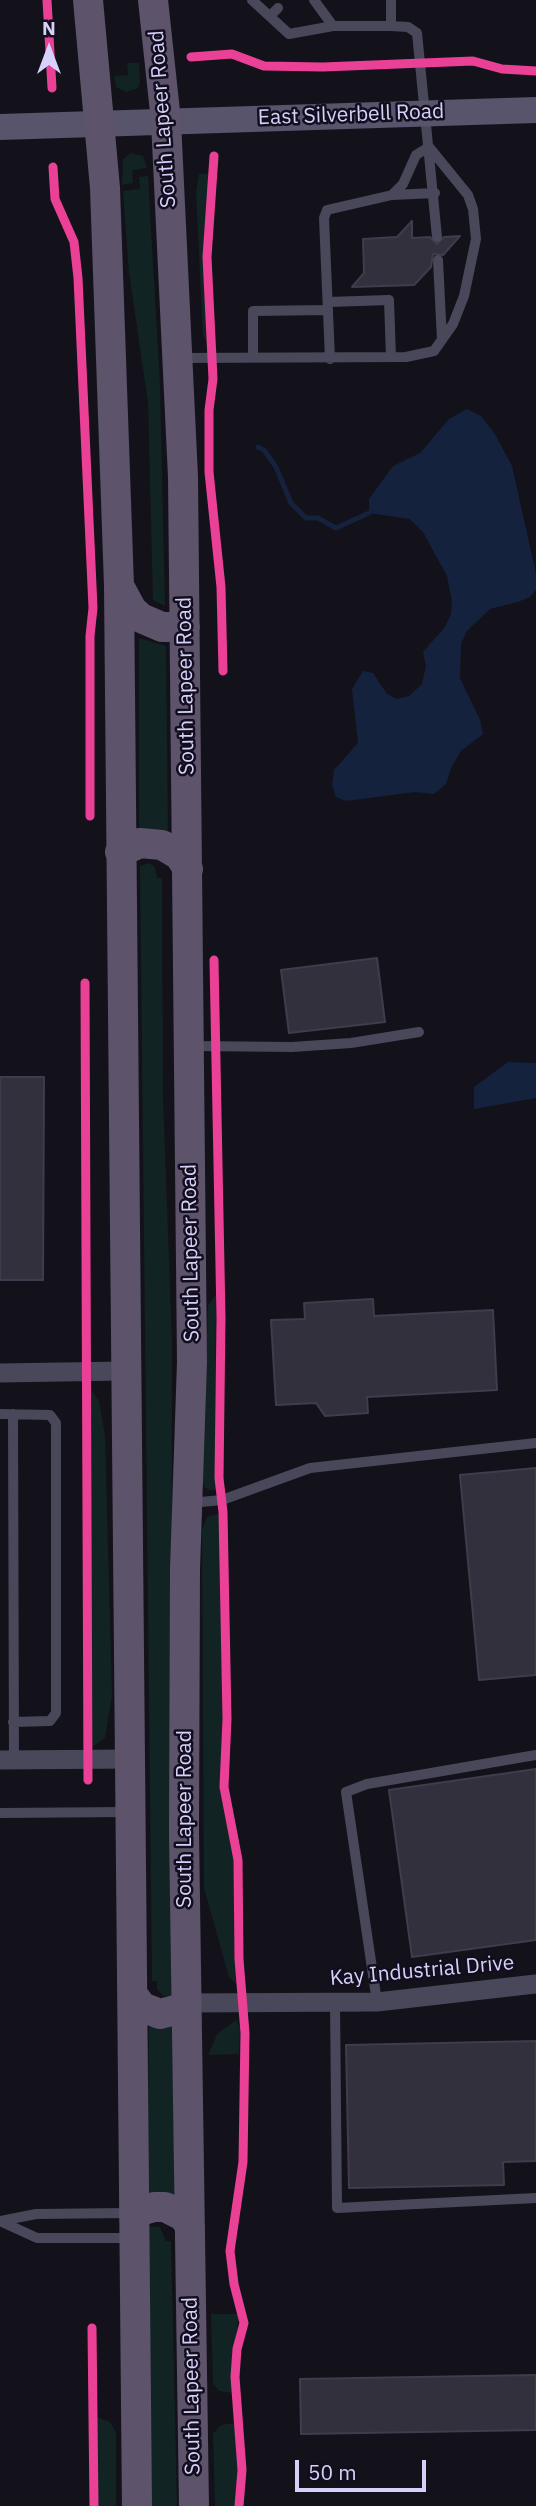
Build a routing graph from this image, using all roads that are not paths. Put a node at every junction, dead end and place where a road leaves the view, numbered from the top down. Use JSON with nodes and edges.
{"nodes":[{"id":1,"x":88,"y":0,"type":"edge"},
{"id":2,"x":153,"y":0,"type":"edge"},
{"id":3,"x":314,"y":0,"type":"edge"},
{"id":4,"x":391,"y":0,"type":"edge"},
{"id":5,"x":254,"y":1,"type":"edge"},
{"id":6,"x":278,"y":8,"type":"dead end"},
{"id":7,"x":270,"y":16,"type":"junction"},
{"id":8,"x":333,"y":26,"type":"junction"},
{"id":9,"x":391,"y":26,"type":"junction"},
{"id":10,"x":536,"y":110,"type":"edge"},
{"id":11,"x":427,"y":113,"type":"junction"},
{"id":12,"x":166,"y":121,"type":"junction"},
{"id":13,"x":101,"y":124,"type":"junction"},
{"id":14,"x":0,"y":127,"type":"edge"},
{"id":15,"x":429,"y":147,"type":"junction"},
{"id":16,"x":435,"y":193,"type":"junction"},
{"id":17,"x":392,"y":195,"type":"junction"},
{"id":18,"x":437,"y":237,"type":"dead end"},
{"id":19,"x":438,"y":260,"type":"dead end"},
{"id":20,"x":328,"y":306,"type":"junction"},
{"id":21,"x":442,"y":341,"type":"junction"},
{"id":22,"x":253,"y":356,"type":"junction"},
{"id":23,"x":391,"y":357,"type":"junction"},
{"id":24,"x":178,"y":358,"type":"junction"},
{"id":25,"x":330,"y":359,"type":"junction"},
{"id":26,"x":119,"y":586,"type":"junction"},
{"id":27,"x":185,"y":627,"type":"junction"},
{"id":28,"x":121,"y":852,"type":"junction"},
{"id":29,"x":188,"y":869,"type":"junction"},
{"id":30,"x":419,"y":1032,"type":"dead end"},
{"id":31,"x":189,"y":1046,"type":"junction"},
{"id":32,"x":125,"y":1371,"type":"junction"},
{"id":33,"x":0,"y":1373,"type":"edge"},
{"id":34,"x":0,"y":1414,"type":"edge"},
{"id":35,"x":13,"y":1414,"type":"junction"},
{"id":36,"x":536,"y":1443,"type":"edge"},
{"id":37,"x":187,"y":1503,"type":"junction"},
{"id":38,"x":13,"y":1722,"type":"junction"},
{"id":39,"x":536,"y":1755,"type":"edge"},
{"id":40,"x":132,"y":1759,"type":"junction"},
{"id":41,"x":7,"y":1760,"type":"edge"},
{"id":42,"x":132,"y":1812,"type":"junction"},
{"id":43,"x":0,"y":1813,"type":"edge"},
{"id":44,"x":536,"y":1984,"type":"edge"},
{"id":45,"x":133,"y":1995,"type":"junction"},
{"id":46,"x":335,"y":2002,"type":"junction"},
{"id":47,"x":377,"y":2002,"type":"junction"},
{"id":48,"x":186,"y":2003,"type":"junction"},
{"id":49,"x":536,"y":2198,"type":"edge"},
{"id":50,"x":0,"y":2221,"type":"edge"},
{"id":51,"x":134,"y":2225,"type":"junction"},
{"id":52,"x":190,"y":2225,"type":"junction"},
{"id":53,"x":137,"y":2506,"type":"edge"},
{"id":54,"x":194,"y":2506,"type":"edge"}],
"edges":[{"from":1,"to":13,"type":"main road"},
{"from":2,"to":12,"type":"main road","name":"South Lapeer Road"},
{"from":3,"to":8,"type":"lane"},
{"from":4,"to":9,"type":"lane"},
{"from":5,"to":7,"type":"lane"},
{"from":6,"to":7,"type":"lane"},
{"from":7,"to":8,"type":"lane"},
{"from":8,"to":9,"type":"lane"},
{"from":9,"to":11,"type":"lane"},
{"from":10,"to":11,"type":"main road","name":"East Silverbell Road"},
{"from":11,"to":12,"type":"main road","name":"East Silverbell Road"},
{"from":11,"to":15,"type":"lane"},
{"from":12,"to":13,"type":"main road","name":"East Silverbell Road"},
{"from":12,"to":24,"type":"main road","name":"South Lapeer Road"},
{"from":13,"to":14,"type":"main road","name":"East Silverbell Road"},
{"from":13,"to":26,"type":"main road"},
{"from":15,"to":16,"type":"lane"},
{"from":15,"to":17,"type":"lane"},
{"from":15,"to":21,"type":"lane"},
{"from":16,"to":17,"type":"lane"},
{"from":16,"to":18,"type":"lane"},
{"from":17,"to":20,"type":"lane"},
{"from":19,"to":21,"type":"lane"},
{"from":20,"to":22,"type":"lane"},
{"from":20,"to":23,"type":"lane"},
{"from":20,"to":25,"type":"lane"},
{"from":21,"to":23,"type":"lane"},
{"from":22,"to":24,"type":"lane"},
{"from":22,"to":25,"type":"lane"},
{"from":23,"to":25,"type":"lane"},
{"from":24,"to":27,"type":"main road","name":"South Lapeer Road"},
{"from":26,"to":27,"type":"main road"},
{"from":26,"to":28,"type":"main road"},
{"from":27,"to":29,"type":"main road","name":"South Lapeer Road"},
{"from":28,"to":29,"type":"main road"},
{"from":28,"to":32,"type":"main road"},
{"from":29,"to":31,"type":"main road","name":"South Lapeer Road"},
{"from":30,"to":31,"type":"lane"},
{"from":31,"to":37,"type":"main road","name":"South Lapeer Road"},
{"from":32,"to":33,"type":"street"},
{"from":32,"to":40,"type":"main road"},
{"from":34,"to":35,"type":"lane"},
{"from":35,"to":38,"type":"lane"},
{"from":35,"to":38,"type":"lane"},
{"from":36,"to":37,"type":"lane"},
{"from":37,"to":48,"type":"main road","name":"South Lapeer Road"},
{"from":38,"to":41,"type":"lane"},
{"from":39,"to":47,"type":"lane"},
{"from":40,"to":41,"type":"street"},
{"from":40,"to":42,"type":"main road"},
{"from":42,"to":43,"type":"lane"},
{"from":42,"to":45,"type":"main road"},
{"from":44,"to":47,"type":"street","name":"Kay Industrial Drive"},
{"from":45,"to":48,"type":"main road"},
{"from":45,"to":51,"type":"main road"},
{"from":46,"to":47,"type":"street","name":"Kay Industrial Drive"},
{"from":46,"to":48,"type":"street","name":"Kay Industrial Drive"},
{"from":46,"to":49,"type":"lane"},
{"from":48,"to":52,"type":"main road","name":"South Lapeer Road"},
{"from":50,"to":51,"type":"lane"},
{"from":50,"to":51,"type":"lane"},
{"from":51,"to":52,"type":"main road"},
{"from":51,"to":53,"type":"main road"},
{"from":52,"to":54,"type":"main road","name":"South Lapeer Road"}]}
